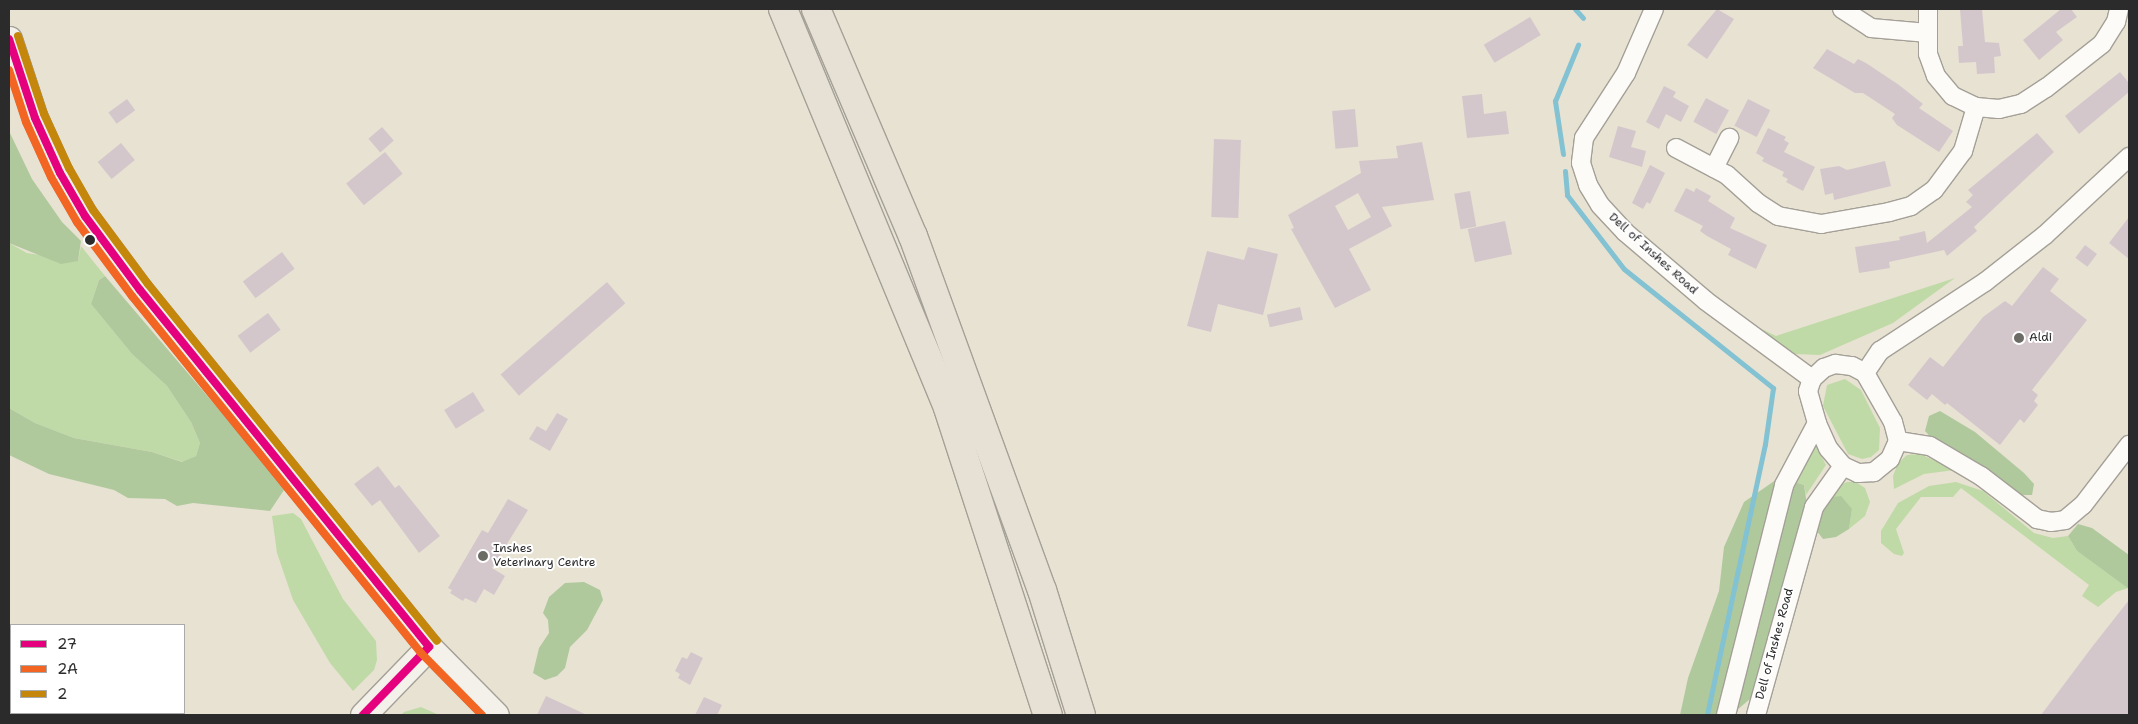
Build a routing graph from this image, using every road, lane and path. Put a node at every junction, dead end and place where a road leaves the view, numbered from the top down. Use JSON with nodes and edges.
{"nodes":[{"id":1,"x":783,"y":9,"type":"edge"},
{"id":2,"x":816,"y":9,"type":"edge"},
{"id":3,"x":1654,"y":9,"type":"edge"},
{"id":4,"x":1842,"y":9,"type":"edge"},
{"id":5,"x":1928,"y":9,"type":"edge"},
{"id":6,"x":2119,"y":9,"type":"edge"},
{"id":7,"x":1928,"y":33,"type":"junction"},
{"id":8,"x":9,"y":39,"type":"edge"},
{"id":9,"x":1976,"y":107,"type":"junction"},
{"id":10,"x":1729,"y":138,"type":"dead end"},
{"id":11,"x":1676,"y":148,"type":"dead end"},
{"id":12,"x":2129,"y":157,"type":"edge"},
{"id":13,"x":1714,"y":168,"type":"junction"},
{"id":14,"x":1865,"y":373,"type":"junction"},
{"id":15,"x":1812,"y":379,"type":"junction"},
{"id":16,"x":1817,"y":423,"type":"junction"},
{"id":17,"x":1898,"y":441,"type":"junction"},
{"id":18,"x":2129,"y":444,"type":"edge"},
{"id":19,"x":1843,"y":466,"type":"junction"},
{"id":20,"x":429,"y":647,"type":"junction"},
{"id":21,"x":363,"y":715,"type":"edge"},
{"id":22,"x":496,"y":715,"type":"edge"},
{"id":23,"x":1048,"y":715,"type":"edge"},
{"id":24,"x":1080,"y":715,"type":"edge"},
{"id":25,"x":1726,"y":715,"type":"edge"},
{"id":26,"x":1756,"y":715,"type":"edge"}],
"edges":[{"from":1,"to":23,"type":"highway"},
{"from":2,"to":24,"type":"highway"},
{"from":3,"to":15,"type":"street","name":"Dell of Inshes Road"},
{"from":4,"to":7,"type":"street"},
{"from":5,"to":7,"type":"street"},
{"from":6,"to":9,"type":"street"},
{"from":7,"to":9,"type":"street"},
{"from":8,"to":20,"type":"main road"},
{"from":9,"to":13,"type":"street"},
{"from":10,"to":13,"type":"street"},
{"from":11,"to":13,"type":"street"},
{"from":12,"to":14,"type":"street"},
{"from":14,"to":15,"type":"street"},
{"from":14,"to":17,"type":"street"},
{"from":15,"to":16,"type":"street"},
{"from":16,"to":19,"type":"street"},
{"from":16,"to":25,"type":"street"},
{"from":17,"to":18,"type":"street"},
{"from":17,"to":19,"type":"street"},
{"from":19,"to":26,"type":"street","name":"Dell of Inshes Road"},
{"from":20,"to":21,"type":"main road"},
{"from":20,"to":22,"type":"main road"}]}
